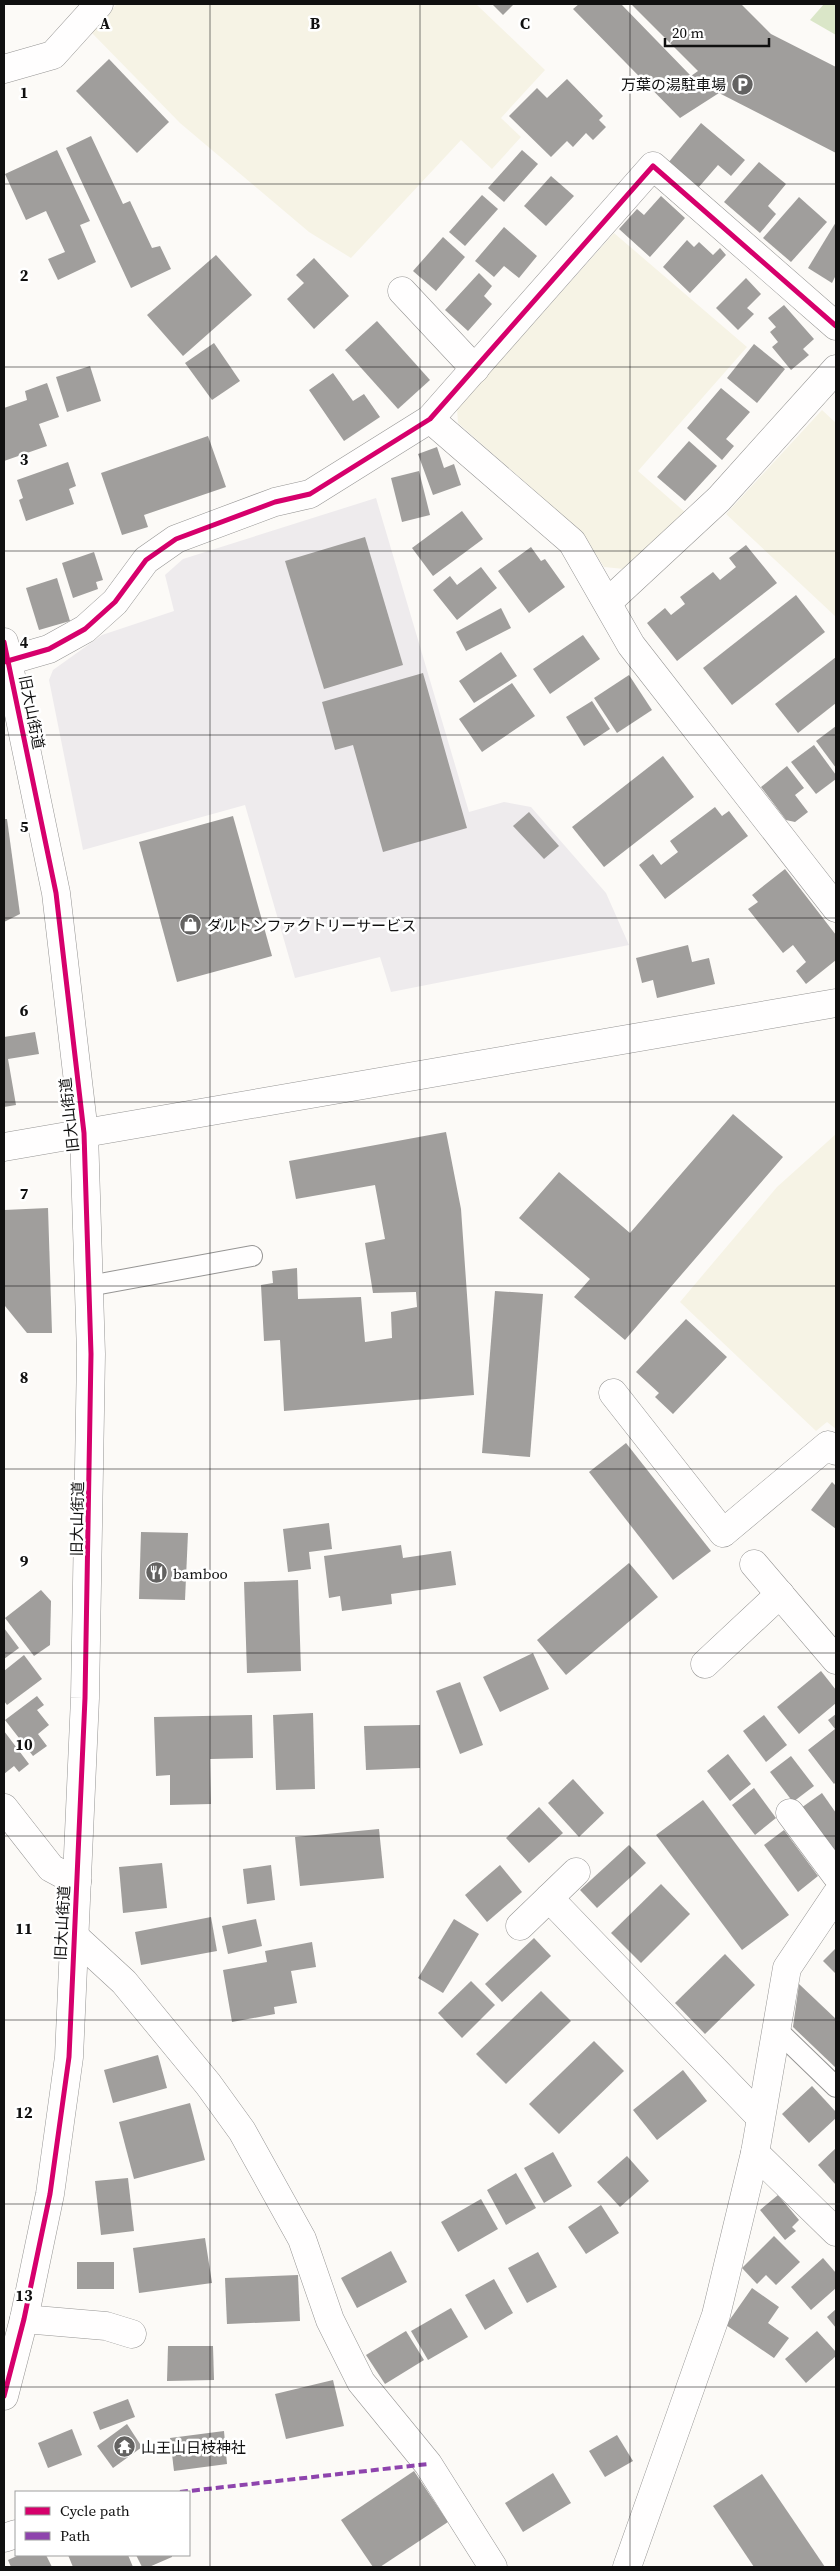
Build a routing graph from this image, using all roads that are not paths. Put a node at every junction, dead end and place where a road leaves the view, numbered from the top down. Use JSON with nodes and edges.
{"nodes":[{"id":1,"x":100,"y":4,"type":"edge"},
{"id":2,"x":4,"y":68,"type":"edge"},
{"id":3,"x":402,"y":291,"type":"dead end"},
{"id":4,"x":836,"y":326,"type":"edge"},
{"id":5,"x":475,"y":369,"type":"junction"},
{"id":6,"x":836,"y":369,"type":"edge"},
{"id":7,"x":430,"y":419,"type":"junction"},
{"id":8,"x":608,"y":602,"type":"junction"},
{"id":9,"x":5,"y":654,"type":"edge"},
{"id":10,"x":836,"y":908,"type":"edge"},
{"id":11,"x":836,"y":1002,"type":"edge"},
{"id":12,"x":84,"y":1133,"type":"junction"},
{"id":13,"x":4,"y":1147,"type":"edge"},
{"id":14,"x":252,"y":1256,"type":"dead end"},
{"id":15,"x":89,"y":1286,"type":"junction"},
{"id":16,"x":613,"y":1393,"type":"dead end"},
{"id":17,"x":836,"y":1451,"type":"edge"},
{"id":18,"x":754,"y":1564,"type":"dead end"},
{"id":19,"x":780,"y":1594,"type":"junction"},
{"id":20,"x":836,"y":1660,"type":"edge"},
{"id":21,"x":705,"y":1664,"type":"dead end"},
{"id":22,"x":4,"y":1808,"type":"edge"},
{"id":23,"x":790,"y":1813,"type":"dead end"},
{"id":24,"x":576,"y":1872,"type":"dead end"},
{"id":25,"x":836,"y":1875,"type":"edge"},
{"id":26,"x":77,"y":1882,"type":"junction"},
{"id":27,"x":549,"y":1898,"type":"junction"},
{"id":28,"x":833,"y":1908,"type":"edge"},
{"id":29,"x":520,"y":1926,"type":"dead end"},
{"id":30,"x":74,"y":1936,"type":"junction"},
{"id":31,"x":776,"y":2029,"type":"junction"},
{"id":32,"x":836,"y":2087,"type":"edge"},
{"id":33,"x":760,"y":2117,"type":"junction"},
{"id":34,"x":755,"y":2153,"type":"junction"},
{"id":35,"x":836,"y":2232,"type":"edge"},
{"id":36,"x":24,"y":2319,"type":"junction"},
{"id":37,"x":132,"y":2334,"type":"dead end"},
{"id":38,"x":6,"y":2378,"type":"edge"},
{"id":39,"x":493,"y":2567,"type":"edge"},
{"id":40,"x":627,"y":2567,"type":"edge"}],
"edges":[{"from":1,"to":2,"type":"street"},
{"from":3,"to":5,"type":"street"},
{"from":4,"to":5,"type":"street"},
{"from":5,"to":7,"type":"street"},
{"from":6,"to":8,"type":"street"},
{"from":7,"to":8,"type":"street"},
{"from":7,"to":9,"type":"street"},
{"from":8,"to":10,"type":"street"},
{"from":9,"to":12,"type":"street","name":"旧大山街道"},
{"from":11,"to":12,"type":"street"},
{"from":12,"to":13,"type":"street"},
{"from":12,"to":15,"type":"street","name":"旧大山街道"},
{"from":14,"to":15,"type":"lane"},
{"from":15,"to":26,"type":"street","name":"旧大山街道"},
{"from":16,"to":17,"type":"street"},
{"from":18,"to":19,"type":"street"},
{"from":19,"to":20,"type":"street"},
{"from":19,"to":21,"type":"street"},
{"from":22,"to":26,"type":"street"},
{"from":23,"to":25,"type":"street"},
{"from":24,"to":27,"type":"street"},
{"from":26,"to":30,"type":"street","name":"旧大山街道"},
{"from":27,"to":29,"type":"street"},
{"from":27,"to":33,"type":"street"},
{"from":28,"to":31,"type":"street"},
{"from":30,"to":36,"type":"street","name":"旧大山街道"},
{"from":30,"to":39,"type":"street"},
{"from":31,"to":32,"type":"lane"},
{"from":31,"to":33,"type":"street"},
{"from":33,"to":34,"type":"street"},
{"from":34,"to":35,"type":"street"},
{"from":34,"to":40,"type":"street"},
{"from":36,"to":37,"type":"street"},
{"from":36,"to":38,"type":"street","name":"旧大山街道"}]}
